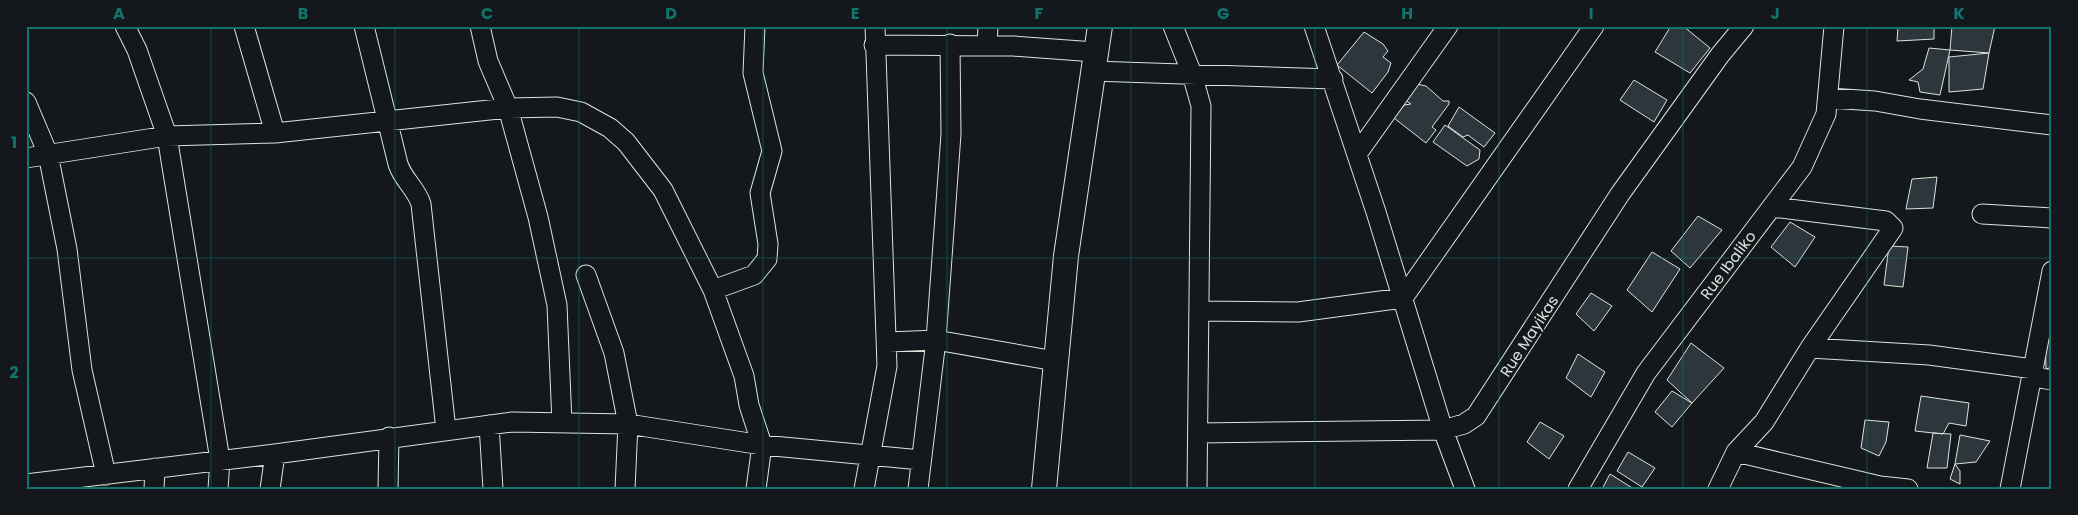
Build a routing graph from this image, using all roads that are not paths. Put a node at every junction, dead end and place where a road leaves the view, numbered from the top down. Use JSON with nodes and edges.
{"nodes":[{"id":1,"x":125,"y":26,"type":"edge"},
{"id":2,"x":244,"y":26,"type":"edge"},
{"id":3,"x":364,"y":26,"type":"edge"},
{"id":4,"x":480,"y":26,"type":"edge"},
{"id":5,"x":755,"y":26,"type":"edge"},
{"id":6,"x":988,"y":26,"type":"edge"},
{"id":7,"x":1100,"y":26,"type":"edge"},
{"id":8,"x":1173,"y":26,"type":"edge"},
{"id":9,"x":1314,"y":26,"type":"edge"},
{"id":10,"x":1448,"y":26,"type":"edge"},
{"id":11,"x":1594,"y":26,"type":"edge"},
{"id":12,"x":1744,"y":26,"type":"edge"},
{"id":13,"x":1834,"y":26,"type":"edge"},
{"id":14,"x":874,"y":35,"type":"edge"},
{"id":15,"x":950,"y":44,"type":"junction"},
{"id":16,"x":987,"y":45,"type":"junction"},
{"id":17,"x":1094,"y":62,"type":"junction"},
{"id":18,"x":1192,"y":74,"type":"junction"},
{"id":19,"x":1333,"y":79,"type":"junction"},
{"id":20,"x":1829,"y":98,"type":"junction"},
{"id":21,"x":26,"y":102,"type":"edge"},
{"id":22,"x":508,"y":108,"type":"junction"},
{"id":23,"x":389,"y":122,"type":"junction"},
{"id":24,"x":2052,"y":125,"type":"edge"},
{"id":25,"x":275,"y":133,"type":"junction"},
{"id":26,"x":168,"y":136,"type":"junction"},
{"id":27,"x":48,"y":154,"type":"junction"},
{"id":28,"x":1357,"y":154,"type":"junction"},
{"id":29,"x":26,"y":158,"type":"edge"},
{"id":30,"x":1773,"y":206,"type":"junction"},
{"id":31,"x":1982,"y":214,"type":"dead end"},
{"id":32,"x":2052,"y":218,"type":"edge"},
{"id":33,"x":2052,"y":271,"type":"edge"},
{"id":34,"x":586,"y":275,"type":"dead end"},
{"id":35,"x":713,"y":290,"type":"junction"},
{"id":36,"x":1403,"y":298,"type":"junction"},
{"id":37,"x":1200,"y":311,"type":"junction"},
{"id":38,"x":936,"y":340,"type":"junction"},
{"id":39,"x":888,"y":342,"type":"junction"},
{"id":40,"x":1810,"y":348,"type":"junction"},
{"id":41,"x":1056,"y":360,"type":"junction"},
{"id":42,"x":2033,"y":373,"type":"junction"},
{"id":43,"x":2052,"y":380,"type":"edge"},
{"id":44,"x":562,"y":423,"type":"junction"},
{"id":45,"x":628,"y":424,"type":"junction"},
{"id":46,"x":490,"y":425,"type":"junction"},
{"id":47,"x":446,"y":430,"type":"junction"},
{"id":48,"x":1443,"y":430,"type":"junction"},
{"id":49,"x":1198,"y":433,"type":"junction"},
{"id":50,"x":389,"y":437,"type":"junction"},
{"id":51,"x":762,"y":445,"type":"junction"},
{"id":52,"x":1736,"y":452,"type":"junction"},
{"id":53,"x":275,"y":454,"type":"junction"},
{"id":54,"x":870,"y":456,"type":"junction"},
{"id":55,"x":220,"y":460,"type":"junction"},
{"id":56,"x":921,"y":460,"type":"junction"},
{"id":57,"x":155,"y":468,"type":"junction"},
{"id":58,"x":106,"y":475,"type":"junction"},
{"id":59,"x":37,"y":485,"type":"edge"},
{"id":60,"x":154,"y":489,"type":"edge"},
{"id":61,"x":218,"y":489,"type":"edge"},
{"id":62,"x":270,"y":489,"type":"edge"},
{"id":63,"x":388,"y":489,"type":"edge"},
{"id":64,"x":493,"y":489,"type":"edge"},
{"id":65,"x":625,"y":489,"type":"edge"},
{"id":66,"x":756,"y":489,"type":"edge"},
{"id":67,"x":864,"y":489,"type":"edge"},
{"id":68,"x":918,"y":489,"type":"edge"},
{"id":69,"x":1044,"y":489,"type":"edge"},
{"id":70,"x":1197,"y":489,"type":"edge"},
{"id":71,"x":1465,"y":489,"type":"edge"},
{"id":72,"x":1578,"y":489,"type":"edge"},
{"id":73,"x":1718,"y":489,"type":"edge"},
{"id":74,"x":1908,"y":489,"type":"edge"},
{"id":75,"x":2010,"y":489,"type":"edge"}],
"edges":[{"from":1,"to":26,"type":"street"},
{"from":2,"to":25,"type":"street"},
{"from":3,"to":23,"type":"street"},
{"from":4,"to":22,"type":"street"},
{"from":5,"to":35,"type":"street"},
{"from":6,"to":16,"type":"street"},
{"from":7,"to":17,"type":"main road"},
{"from":8,"to":18,"type":"street"},
{"from":9,"to":19,"type":"street"},
{"from":10,"to":28,"type":"street"},
{"from":11,"to":36,"type":"street"},
{"from":12,"to":48,"type":"street","name":"Rue Mayikas"},
{"from":13,"to":20,"type":"street","name":"Rue Ibaliko"},
{"from":14,"to":15,"type":"street"},
{"from":14,"to":39,"type":"street"},
{"from":15,"to":16,"type":"street"},
{"from":15,"to":38,"type":"street"},
{"from":16,"to":17,"type":"street"},
{"from":17,"to":18,"type":"street"},
{"from":17,"to":41,"type":"main road"},
{"from":18,"to":19,"type":"street"},
{"from":18,"to":37,"type":"street"},
{"from":19,"to":28,"type":"street"},
{"from":20,"to":24,"type":"street"},
{"from":20,"to":30,"type":"street","name":"Rue Ibaliko"},
{"from":21,"to":27,"type":"street"},
{"from":22,"to":23,"type":"street"},
{"from":22,"to":35,"type":"street"},
{"from":22,"to":44,"type":"street"},
{"from":23,"to":25,"type":"street"},
{"from":23,"to":47,"type":"street"},
{"from":25,"to":26,"type":"street"},
{"from":26,"to":27,"type":"street"},
{"from":26,"to":55,"type":"street"},
{"from":27,"to":29,"type":"street"},
{"from":27,"to":58,"type":"street"},
{"from":28,"to":36,"type":"street"},
{"from":30,"to":40,"type":"street"},
{"from":30,"to":72,"type":"street","name":"Rue Ibaliko"},
{"from":31,"to":32,"type":"street"},
{"from":33,"to":42,"type":"street"},
{"from":34,"to":45,"type":"street"},
{"from":35,"to":51,"type":"street"},
{"from":36,"to":37,"type":"street"},
{"from":36,"to":48,"type":"street"},
{"from":37,"to":49,"type":"street"},
{"from":38,"to":39,"type":"street"},
{"from":38,"to":41,"type":"street"},
{"from":38,"to":56,"type":"street"},
{"from":39,"to":54,"type":"street"},
{"from":40,"to":42,"type":"street"},
{"from":40,"to":52,"type":"street"},
{"from":41,"to":69,"type":"main road"},
{"from":42,"to":43,"type":"street"},
{"from":42,"to":75,"type":"street"},
{"from":44,"to":45,"type":"street"},
{"from":44,"to":46,"type":"street"},
{"from":45,"to":51,"type":"street"},
{"from":45,"to":65,"type":"street"},
{"from":46,"to":47,"type":"street"},
{"from":46,"to":64,"type":"street"},
{"from":47,"to":50,"type":"street"},
{"from":48,"to":49,"type":"street","name":"Rue Mayikas"},
{"from":48,"to":71,"type":"street"},
{"from":49,"to":70,"type":"street"},
{"from":50,"to":53,"type":"street"},
{"from":50,"to":63,"type":"street"},
{"from":51,"to":54,"type":"street"},
{"from":51,"to":66,"type":"street"},
{"from":52,"to":73,"type":"street"},
{"from":52,"to":74,"type":"street"},
{"from":53,"to":55,"type":"street"},
{"from":53,"to":62,"type":"street"},
{"from":54,"to":56,"type":"street"},
{"from":54,"to":67,"type":"street"},
{"from":55,"to":57,"type":"street"},
{"from":55,"to":61,"type":"street"},
{"from":56,"to":68,"type":"street"},
{"from":57,"to":58,"type":"street"},
{"from":57,"to":60,"type":"street"},
{"from":58,"to":59,"type":"street"}]}
